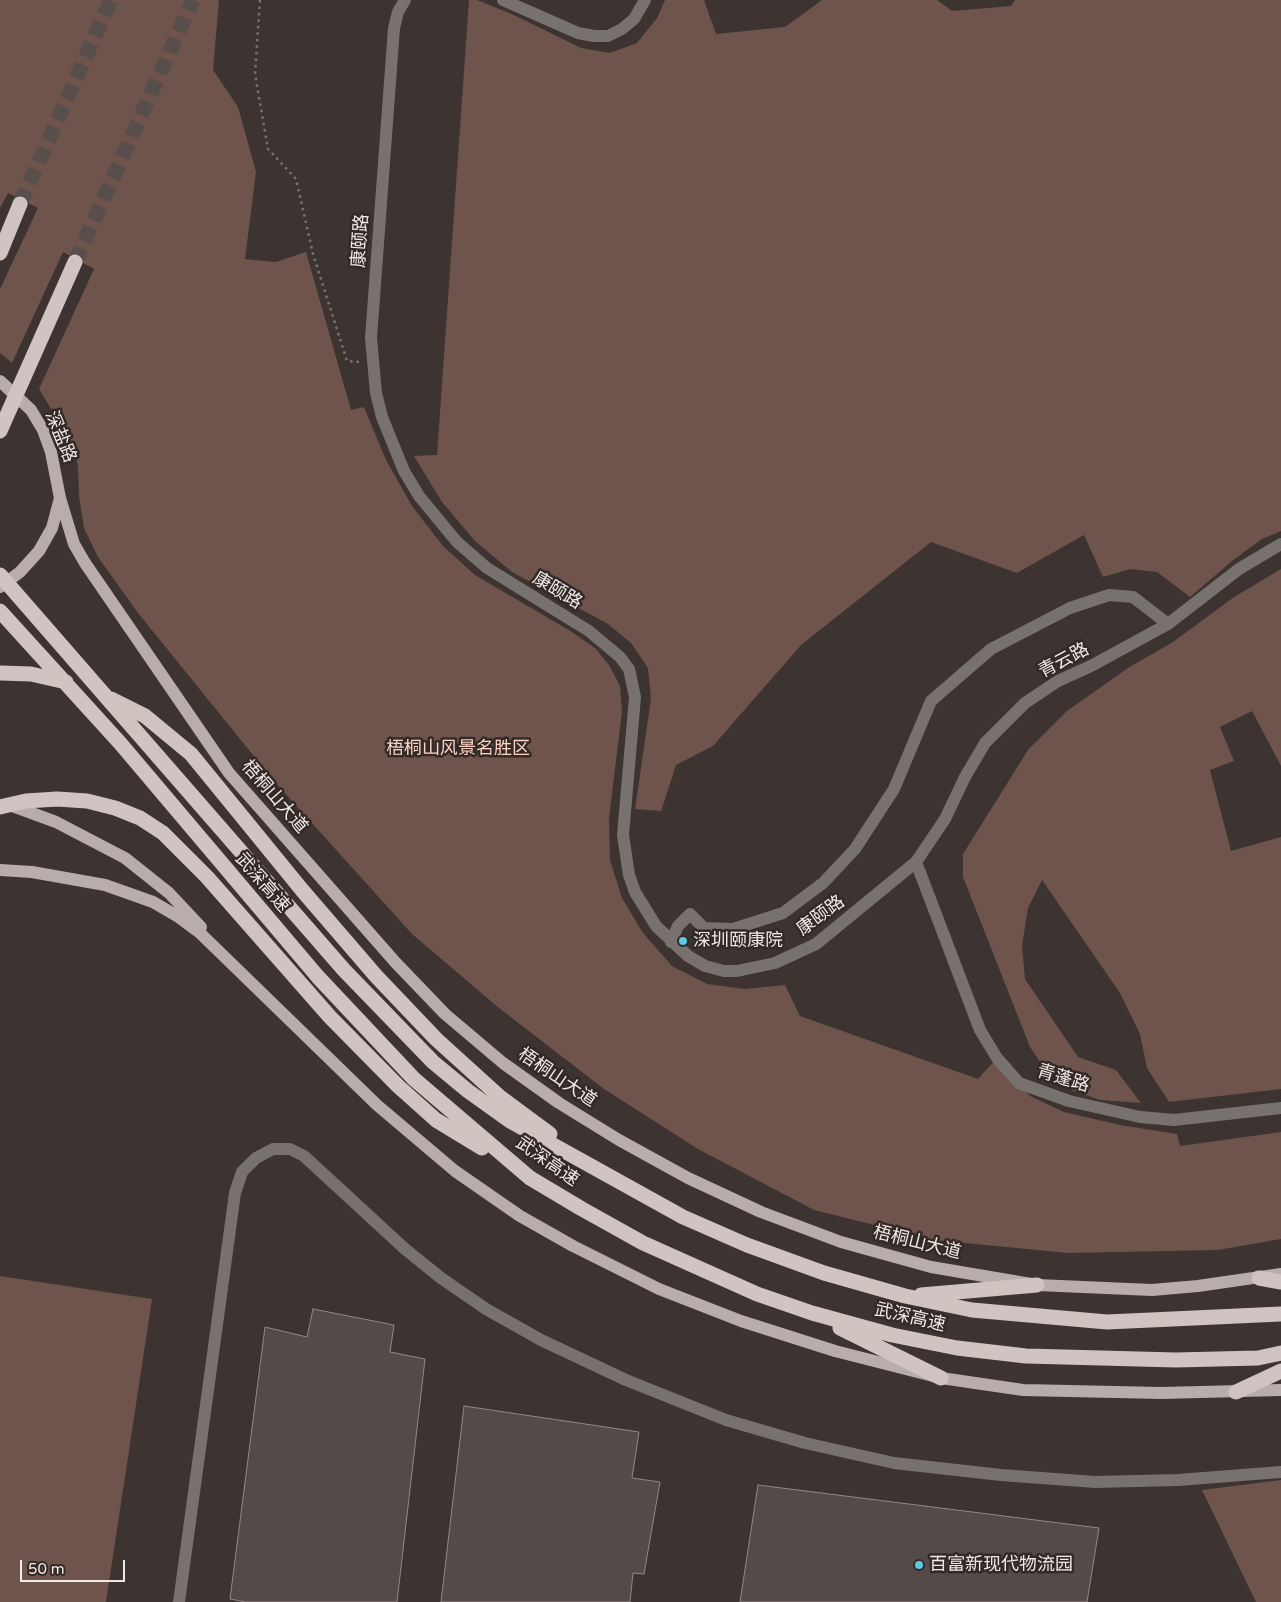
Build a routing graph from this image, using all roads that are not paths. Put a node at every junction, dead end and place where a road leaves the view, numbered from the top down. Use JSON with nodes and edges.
{"nodes":[{"id":1,"x":405,"y":0,"type":"edge"},
{"id":2,"x":503,"y":0,"type":"edge"},
{"id":3,"x":645,"y":0,"type":"edge"},
{"id":4,"x":20,"y":204,"type":"tunnel mouth"},
{"id":5,"x":0,"y":253,"type":"edge"},
{"id":6,"x":75,"y":262,"type":"tunnel mouth"},
{"id":7,"x":0,"y":380,"type":"edge"},
{"id":8,"x":0,"y":431,"type":"edge"},
{"id":9,"x":60,"y":498,"type":"junction"},
{"id":10,"x":1281,"y":544,"type":"edge"},
{"id":11,"x":0,"y":575,"type":"edge"},
{"id":12,"x":0,"y":587,"type":"edge"},
{"id":13,"x":0,"y":611,"type":"edge"},
{"id":14,"x":1168,"y":624,"type":"junction"},
{"id":15,"x":0,"y":673,"type":"edge"},
{"id":16,"x":0,"y":801,"type":"edge"},
{"id":17,"x":0,"y":807,"type":"edge"},
{"id":18,"x":916,"y":862,"type":"junction"},
{"id":19,"x":0,"y":870,"type":"edge"},
{"id":20,"x":671,"y":942,"type":"junction"},
{"id":21,"x":237,"y":968,"type":"junction"},
{"id":22,"x":1281,"y":1108,"type":"edge"},
{"id":23,"x":604,"y":1173,"type":"junction"},
{"id":24,"x":530,"y":1178,"type":"junction"},
{"id":25,"x":1281,"y":1274,"type":"edge"},
{"id":26,"x":1259,"y":1278,"type":"junction"},
{"id":27,"x":1281,"y":1282,"type":"edge"},
{"id":28,"x":1037,"y":1285,"type":"junction"},
{"id":29,"x":905,"y":1296,"type":"junction"},
{"id":30,"x":812,"y":1313,"type":"junction"},
{"id":31,"x":1281,"y":1314,"type":"edge"},
{"id":32,"x":1281,"y":1354,"type":"edge"},
{"id":33,"x":1281,"y":1371,"type":"edge"},
{"id":34,"x":941,"y":1378,"type":"junction"},
{"id":35,"x":1281,"y":1390,"type":"edge"},
{"id":36,"x":1236,"y":1392,"type":"junction"},
{"id":37,"x":1281,"y":1472,"type":"edge"},
{"id":38,"x":179,"y":1602,"type":"edge"}],
"edges":[{"from":1,"to":20,"type":"street","name":"康颐路"},
{"from":2,"to":3,"type":"street"},
{"from":4,"to":5,"type":"highway"},
{"from":6,"to":8,"type":"highway"},
{"from":7,"to":9,"type":"main road","name":"深盐路"},
{"from":9,"to":12,"type":"main road","name":"深盐路"},
{"from":9,"to":28,"type":"main road","name":"梧桐山大道"},
{"from":10,"to":14,"type":"street","name":"青云路"},
{"from":11,"to":23,"type":"highway","name":"武深高速"},
{"from":13,"to":24,"type":"highway","name":"武深高速"},
{"from":14,"to":18,"type":"street","name":"青云路"},
{"from":14,"to":20,"type":"street"},
{"from":15,"to":23,"type":"highway"},
{"from":16,"to":21,"type":"main road"},
{"from":17,"to":24,"type":"highway"},
{"from":18,"to":20,"type":"street","name":"康颐路"},
{"from":18,"to":22,"type":"street","name":"青蓬路"},
{"from":19,"to":21,"type":"main road"},
{"from":21,"to":34,"type":"main road"},
{"from":23,"to":29,"type":"highway","name":"武深高速"},
{"from":24,"to":30,"type":"highway","name":"武深高速"},
{"from":25,"to":26,"type":"main road","name":"梧桐山大道"},
{"from":26,"to":27,"type":"highway"},
{"from":26,"to":28,"type":"main road","name":"梧桐山大道"},
{"from":28,"to":29,"type":"highway"},
{"from":29,"to":31,"type":"highway","name":"武深高速"},
{"from":30,"to":32,"type":"highway","name":"武深高速"},
{"from":30,"to":34,"type":"highway"},
{"from":33,"to":36,"type":"highway"},
{"from":34,"to":36,"type":"main road"},
{"from":35,"to":36,"type":"main road"},
{"from":37,"to":38,"type":"street"}]}
